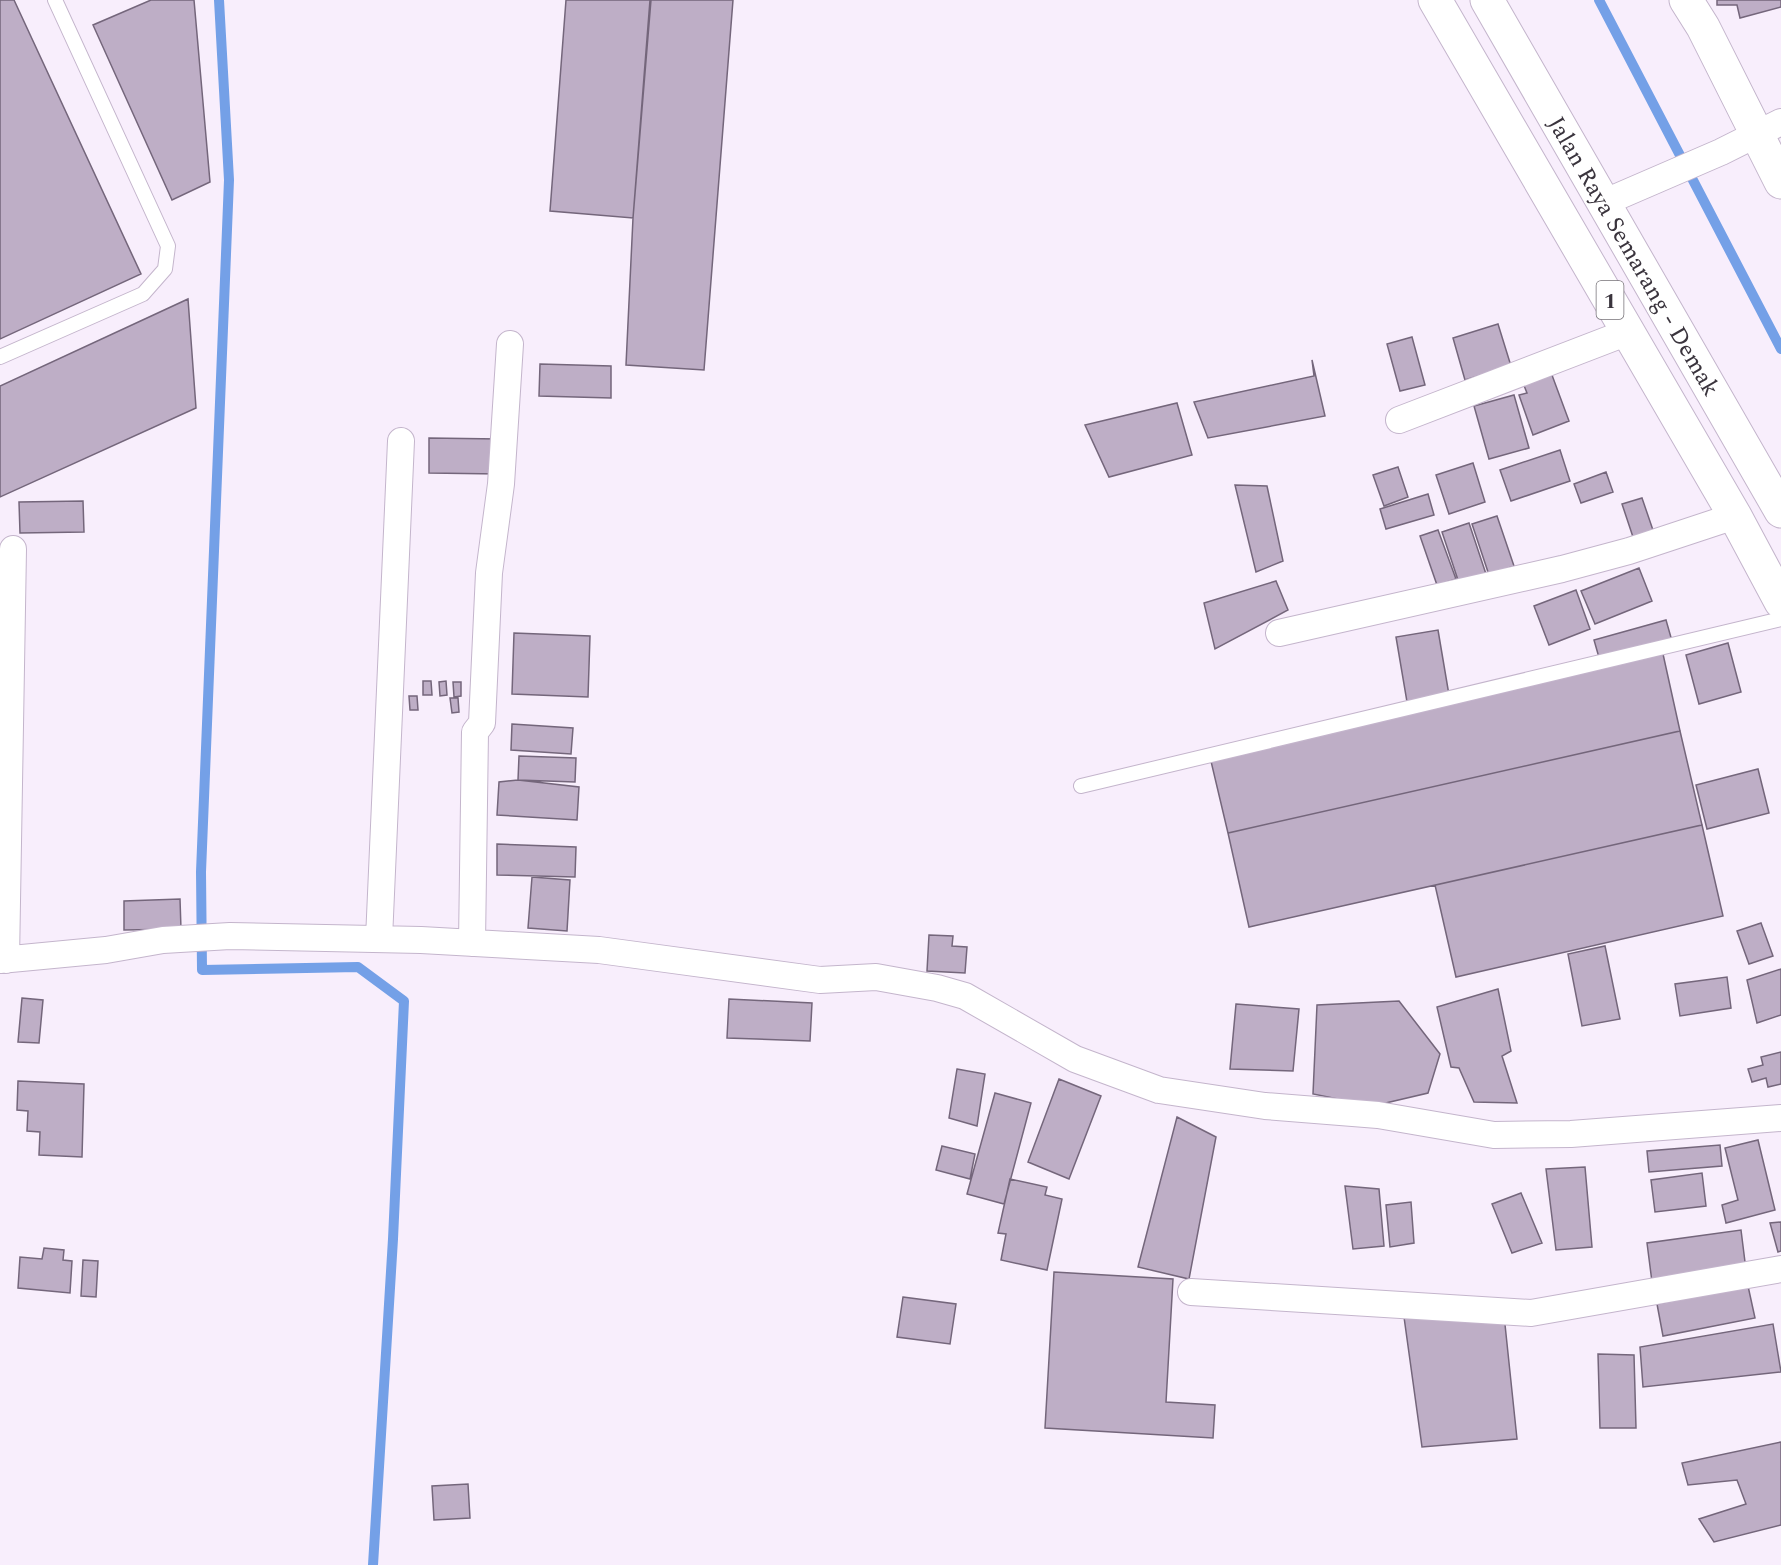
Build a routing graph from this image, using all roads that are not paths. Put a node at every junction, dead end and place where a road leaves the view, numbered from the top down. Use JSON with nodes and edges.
{"nodes":[{"id":1,"x":55,"y":0,"type":"edge"},
{"id":2,"x":1435,"y":0,"type":"edge"},
{"id":3,"x":1488,"y":0,"type":"edge"},
{"id":4,"x":1686,"y":0,"type":"edge"},
{"id":5,"x":1769,"y":129,"type":"edge"},
{"id":6,"x":1781,"y":182,"type":"edge"},
{"id":7,"x":1603,"y":204,"type":"junction"},
{"id":8,"x":1628,"y":332,"type":"junction"},
{"id":9,"x":510,"y":344,"type":"dead end"},
{"id":10,"x":0,"y":357,"type":"edge"},
{"id":11,"x":1399,"y":420,"type":"dead end"},
{"id":12,"x":401,"y":441,"type":"dead end"},
{"id":13,"x":1781,"y":511,"type":"edge"},
{"id":14,"x":1735,"y":516,"type":"junction"},
{"id":15,"x":13,"y":549,"type":"dead end"},
{"id":16,"x":1781,"y":602,"type":"edge"},
{"id":17,"x":1781,"y":619,"type":"edge"},
{"id":18,"x":1279,"y":633,"type":"dead end"},
{"id":19,"x":1081,"y":786,"type":"dead end"},
{"id":20,"x":379,"y":939,"type":"junction"},
{"id":21,"x":472,"y":943,"type":"junction"},
{"id":22,"x":3,"y":960,"type":"edge"},
{"id":23,"x":1781,"y":1118,"type":"edge"},
{"id":24,"x":1781,"y":1269,"type":"edge"},
{"id":25,"x":1191,"y":1292,"type":"dead end"}],
"edges":[{"from":1,"to":10,"type":"lane"},
{"from":2,"to":8,"type":"main road","name":"Jalan Raya Semarang - Demak","number":"1"},
{"from":3,"to":7,"type":"main road","name":"Jalan Raya Semarang - Demak","number":"1"},
{"from":4,"to":5,"type":"main road"},
{"from":5,"to":6,"type":"main road"},
{"from":5,"to":7,"type":"street"},
{"from":7,"to":13,"type":"main road","name":"Jalan Raya Semarang - Demak","number":"1"},
{"from":8,"to":11,"type":"street"},
{"from":8,"to":14,"type":"main road","name":"Jalan Raya Semarang - Demak","number":"1"},
{"from":9,"to":21,"type":"street"},
{"from":12,"to":20,"type":"street"},
{"from":14,"to":16,"type":"main road","name":"Jalan Raya Semarang - Demak","number":"1"},
{"from":14,"to":18,"type":"street"},
{"from":15,"to":22,"type":"street"},
{"from":17,"to":19,"type":"lane"},
{"from":20,"to":21,"type":"street"},
{"from":20,"to":22,"type":"street"},
{"from":21,"to":23,"type":"street"},
{"from":24,"to":25,"type":"street"}]}
